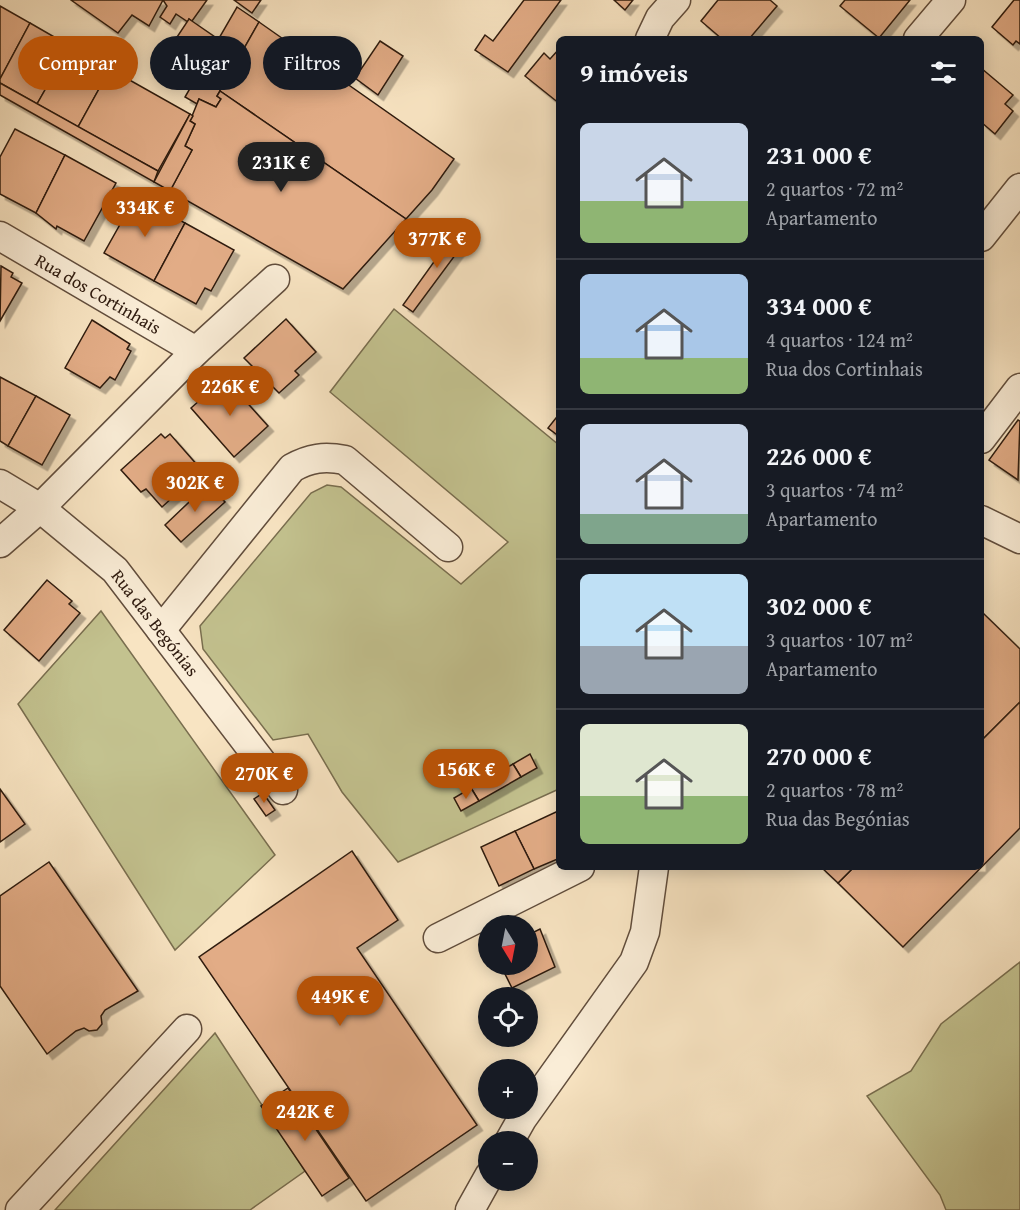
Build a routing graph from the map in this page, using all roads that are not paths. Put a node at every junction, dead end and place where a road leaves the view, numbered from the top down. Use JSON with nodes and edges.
{"nodes":[{"id":1,"x":676,"y":0,"type":"edge"},
{"id":2,"x":951,"y":0,"type":"edge"},
{"id":3,"x":651,"y":36,"type":"edge"},
{"id":4,"x":921,"y":36,"type":"edge"},
{"id":5,"x":1020,"y":188,"type":"edge"},
{"id":6,"x":984,"y":233,"type":"edge"},
{"id":7,"x":0,"y":236,"type":"edge"},
{"id":8,"x":275,"y":279,"type":"dead end"},
{"id":9,"x":196,"y":351,"type":"junction"},
{"id":10,"x":1020,"y":388,"type":"edge"},
{"id":11,"x":984,"y":435,"type":"edge"},
{"id":12,"x":0,"y":484,"type":"edge"},
{"id":13,"x":40,"y":508,"type":"junction"},
{"id":14,"x":984,"y":521,"type":"edge"},
{"id":15,"x":1020,"y":539,"type":"edge"},
{"id":16,"x":0,"y":543,"type":"edge"},
{"id":17,"x":448,"y":547,"type":"dead end"},
{"id":18,"x":161,"y":630,"type":"junction"},
{"id":19,"x":283,"y":790,"type":"dead end"},
{"id":20,"x":574,"y":870,"type":"edge"},
{"id":21,"x":654,"y":870,"type":"edge"},
{"id":22,"x":438,"y":938,"type":"dead end"},
{"id":23,"x":187,"y":1029,"type":"dead end"},
{"id":24,"x":515,"y":1131,"type":"edge"},
{"id":25,"x":481,"y":1191,"type":"edge"},
{"id":26,"x":20,"y":1210,"type":"edge"},
{"id":27,"x":470,"y":1210,"type":"edge"}],
"edges":[{"from":1,"to":3,"type":"street"},
{"from":2,"to":4,"type":"street"},
{"from":5,"to":6,"type":"street"},
{"from":7,"to":9,"type":"street","name":"Rua dos Cortinhais"},
{"from":8,"to":9,"type":"street"},
{"from":9,"to":13,"type":"street"},
{"from":10,"to":11,"type":"street"},
{"from":12,"to":13,"type":"street","name":"Rua das Begónias"},
{"from":13,"to":16,"type":"street"},
{"from":13,"to":18,"type":"street","name":"Rua das Begónias"},
{"from":14,"to":15,"type":"street"},
{"from":17,"to":18,"type":"street"},
{"from":18,"to":19,"type":"street","name":"Rua das Begónias"},
{"from":20,"to":22,"type":"street"},
{"from":21,"to":24,"type":"street"},
{"from":23,"to":26,"type":"street"},
{"from":25,"to":27,"type":"street"}]}
